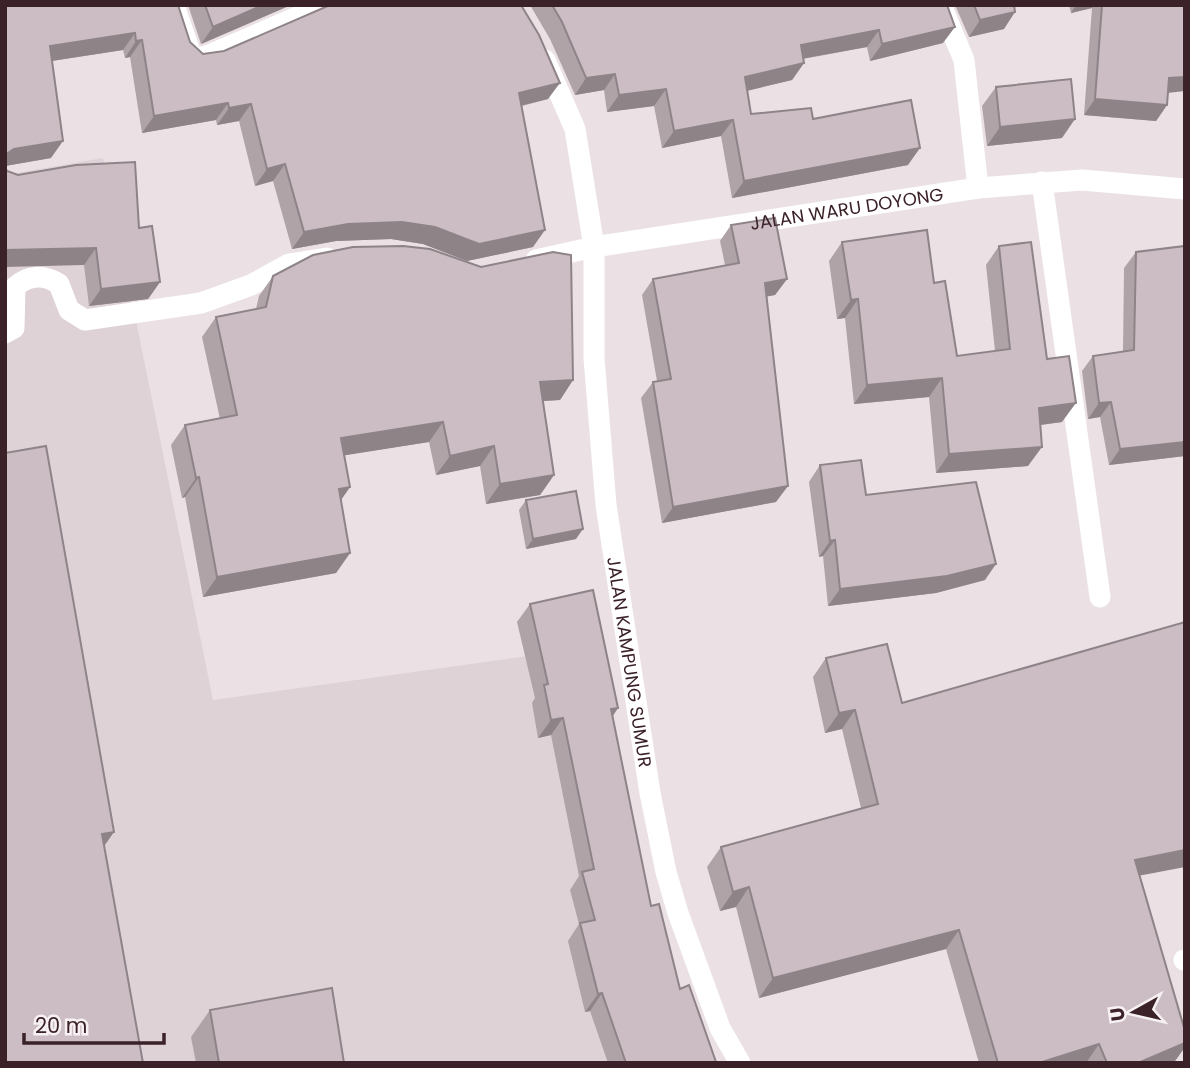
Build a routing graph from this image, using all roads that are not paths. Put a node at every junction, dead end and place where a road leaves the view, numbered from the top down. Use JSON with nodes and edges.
{"nodes":[{"id":1,"x":174,"y":5,"type":"edge"},
{"id":2,"x":325,"y":5,"type":"edge"},
{"id":3,"x":941,"y":5,"type":"edge"},
{"id":4,"x":533,"y":36,"type":"edge"},
{"id":5,"x":1042,"y":182,"type":"junction"},
{"id":6,"x":978,"y":188,"type":"junction"},
{"id":7,"x":1185,"y":189,"type":"edge"},
{"id":8,"x":594,"y":247,"type":"junction"},
{"id":9,"x":344,"y":256,"type":"edge"},
{"id":10,"x":521,"y":264,"type":"edge"},
{"id":11,"x":5,"y":334,"type":"edge"},
{"id":12,"x":1100,"y":597,"type":"dead end"},
{"id":13,"x":740,"y":1063,"type":"edge"}],
"edges":[{"from":1,"to":2,"type":"street"},
{"from":3,"to":6,"type":"street"},
{"from":4,"to":8,"type":"street","name":"JALAN KAMPUNG SUMUR"},
{"from":5,"to":6,"type":"street","name":"JALAN WARU DOYONG"},
{"from":5,"to":7,"type":"street","name":"JALAN WARU DOYONG"},
{"from":5,"to":12,"type":"street"},
{"from":6,"to":8,"type":"street","name":"JALAN WARU DOYONG"},
{"from":8,"to":10,"type":"street","name":"JALAN WARU DOYONG"},
{"from":8,"to":13,"type":"street","name":"JALAN KAMPUNG SUMUR"},
{"from":9,"to":11,"type":"street"}]}
